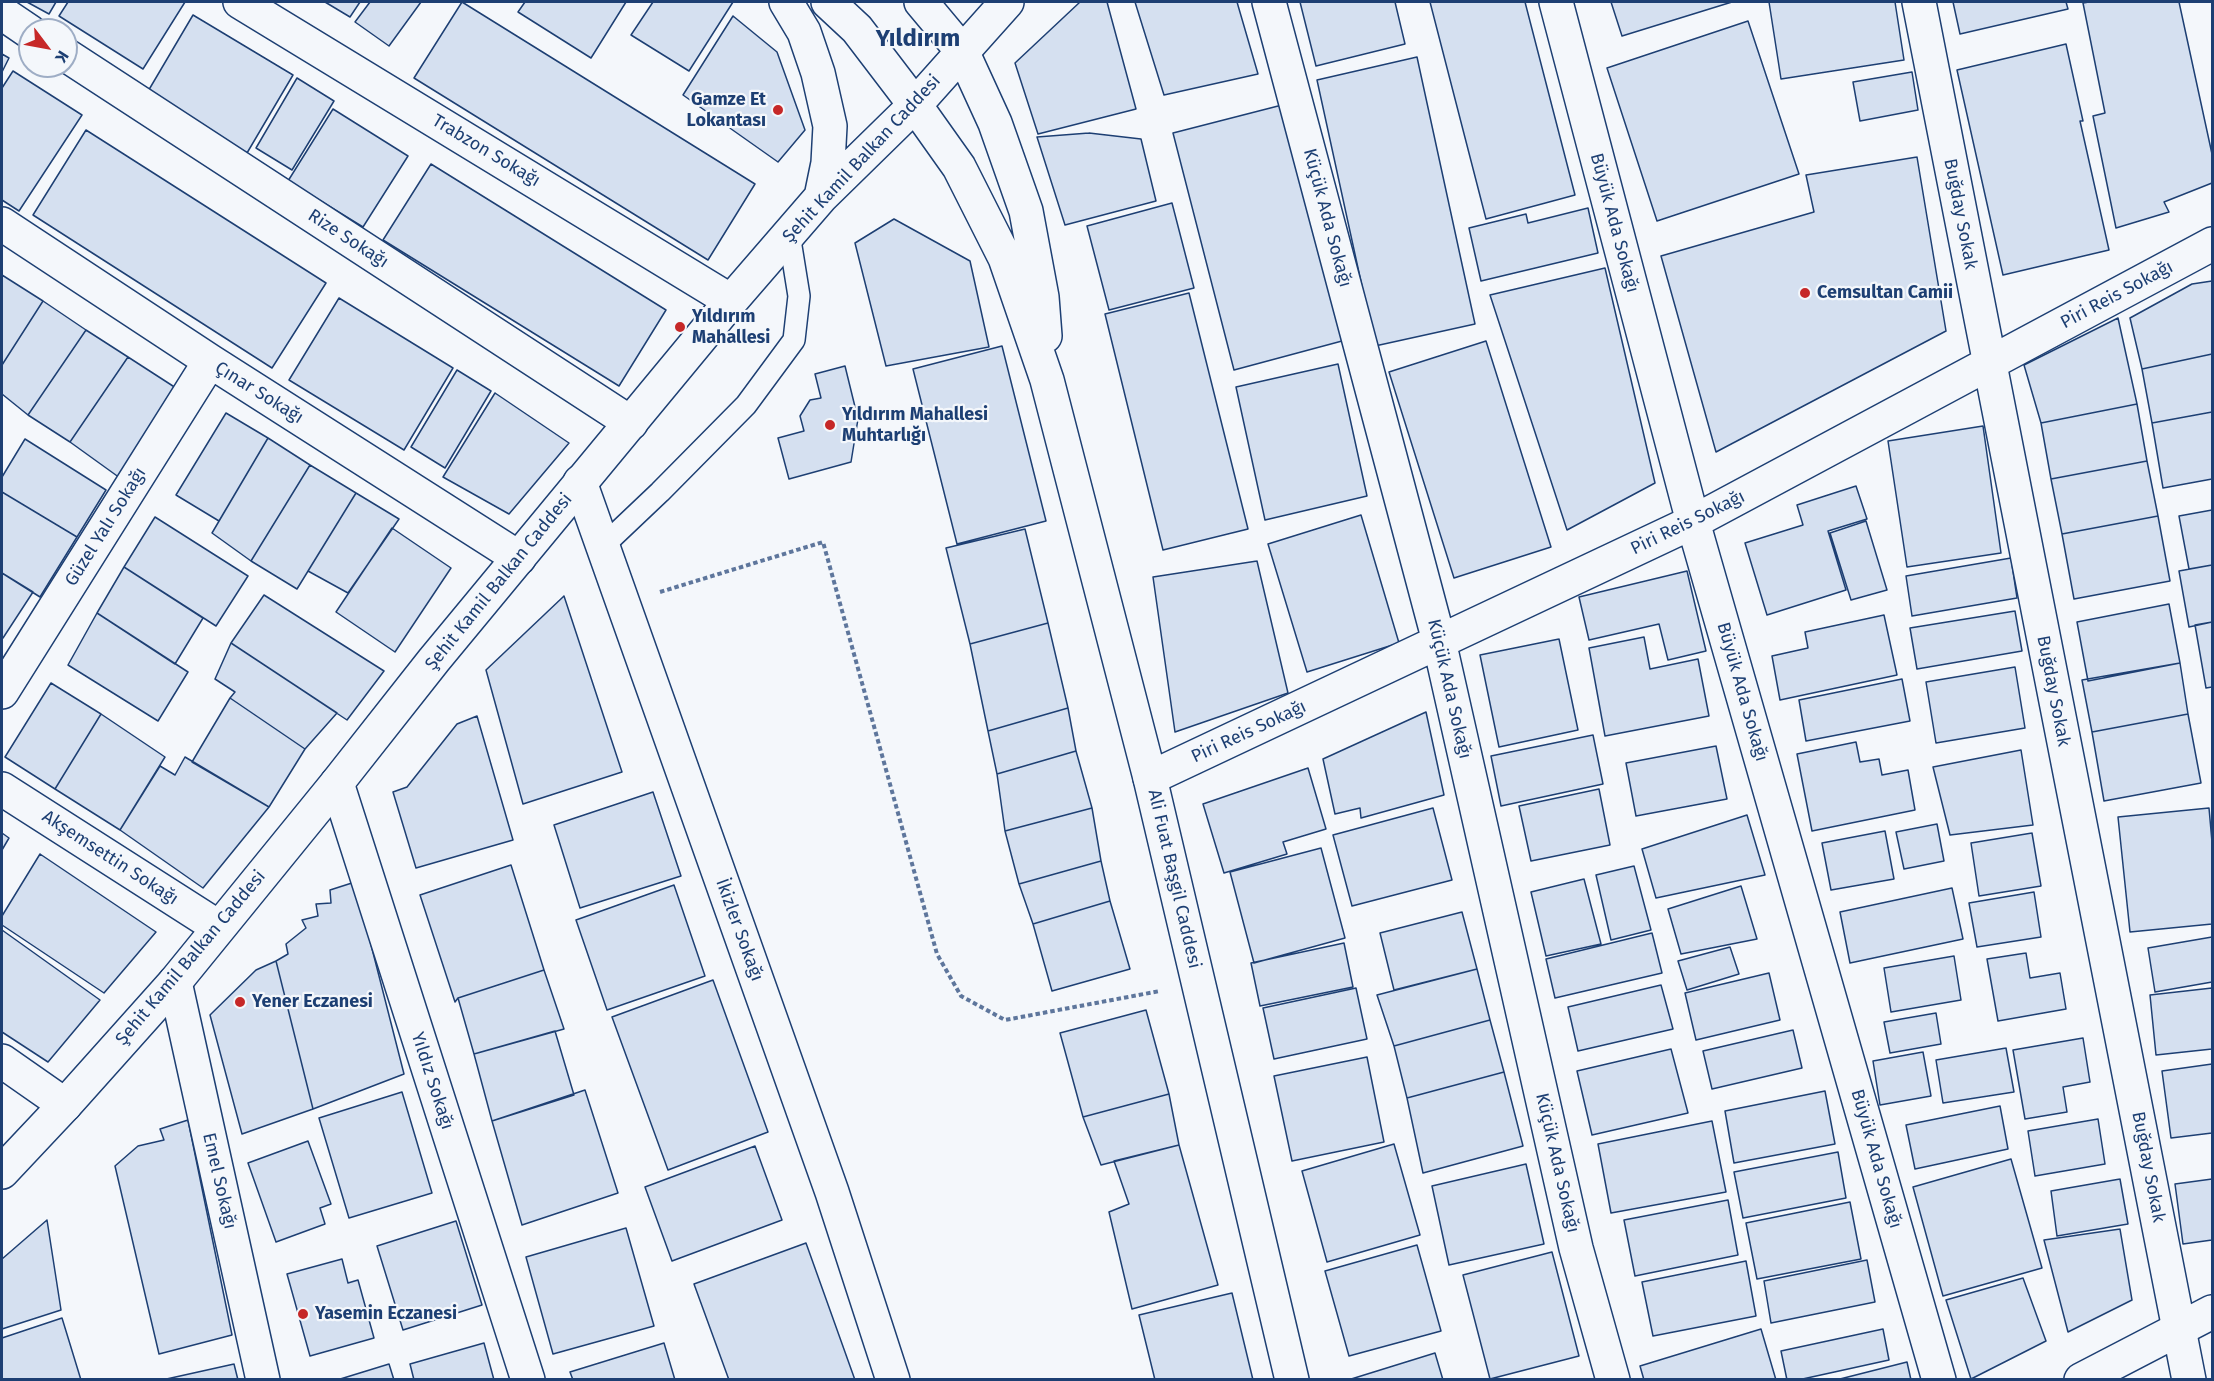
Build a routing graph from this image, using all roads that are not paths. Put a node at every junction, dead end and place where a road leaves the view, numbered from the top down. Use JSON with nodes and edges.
{"nodes":[{"id":1,"x":240,"y":2,"type":"edge"},
{"id":2,"x":786,"y":2,"type":"edge"},
{"id":3,"x":828,"y":2,"type":"edge"},
{"id":4,"x":921,"y":2,"type":"edge"},
{"id":5,"x":1007,"y":2,"type":"edge"},
{"id":6,"x":1269,"y":2,"type":"edge"},
{"id":7,"x":1556,"y":2,"type":"edge"},
{"id":8,"x":1918,"y":2,"type":"edge"},
{"id":9,"x":2,"y":13,"type":"edge"},
{"id":10,"x":18,"y":24,"type":"edge"},
{"id":11,"x":963,"y":51,"type":"junction"},
{"id":12,"x":78,"y":63,"type":"edge"},
{"id":13,"x":915,"y":105,"type":"junction"},
{"id":14,"x":821,"y":197,"type":"junction"},
{"id":15,"x":2,"y":224,"type":"edge"},
{"id":16,"x":789,"y":234,"type":"junction"},
{"id":17,"x":2212,"y":244,"type":"edge"},
{"id":18,"x":731,"y":302,"type":"junction"},
{"id":19,"x":210,"y":361,"type":"junction"},
{"id":20,"x":1988,"y":363,"type":"junction"},
{"id":21,"x":1047,"y":380,"type":"junction"},
{"id":22,"x":631,"y":423,"type":"junction"},
{"id":23,"x":580,"y":482,"type":"junction"},
{"id":24,"x":1693,"y":522,"type":"junction"},
{"id":25,"x":602,"y":547,"type":"junction"},
{"id":26,"x":519,"y":558,"type":"junction"},
{"id":27,"x":1439,"y":641,"type":"junction"},
{"id":28,"x":2,"y":692,"type":"edge"},
{"id":29,"x":1150,"y":778,"type":"junction"},
{"id":30,"x":337,"y":783,"type":"junction"},
{"id":31,"x":2,"y":789,"type":"edge"},
{"id":32,"x":218,"y":927,"type":"junction"},
{"id":33,"x":175,"y":982,"type":"junction"},
{"id":34,"x":2,"y":1061,"type":"edge"},
{"id":35,"x":65,"y":1105,"type":"junction"},
{"id":36,"x":2,"y":1172,"type":"edge"},
{"id":37,"x":2212,"y":1312,"type":"edge"},
{"id":38,"x":2180,"y":1328,"type":"junction"},
{"id":39,"x":263,"y":1380,"type":"edge"},
{"id":40,"x":528,"y":1380,"type":"edge"},
{"id":41,"x":893,"y":1380,"type":"edge"},
{"id":42,"x":1292,"y":1380,"type":"edge"},
{"id":43,"x":1613,"y":1380,"type":"edge"},
{"id":44,"x":1939,"y":1380,"type":"edge"},
{"id":45,"x":2081,"y":1380,"type":"edge"},
{"id":46,"x":2189,"y":1380,"type":"edge"}],
"edges":[{"from":1,"to":18,"type":"street","name":"Trabzon Sokağı"},
{"from":2,"to":14,"type":"street"},
{"from":3,"to":13,"type":"street"},
{"from":4,"to":11,"type":"street"},
{"from":5,"to":11,"type":"street","name":"Şehit Kamil Balkan Caddesi"},
{"from":6,"to":27,"type":"street","name":"Küçük Ada Sokağı"},
{"from":7,"to":24,"type":"street","name":"Büyük Ada Sokağı"},
{"from":8,"to":20,"type":"street","name":"Buğday Sokak"},
{"from":9,"to":10,"type":"street"},
{"from":11,"to":13,"type":"street","name":"Şehit Kamil Balkan Caddesi"},
{"from":11,"to":21,"type":"street"},
{"from":12,"to":22,"type":"street","name":"Rize Sokağı"},
{"from":13,"to":14,"type":"street","name":"Şehit Kamil Balkan Caddesi"},
{"from":13,"to":21,"type":"street"},
{"from":14,"to":16,"type":"street","name":"Şehit Kamil Balkan Caddesi"},
{"from":15,"to":19,"type":"street","name":"Çınar Sokağı"},
{"from":16,"to":18,"type":"street","name":"Şehit Kamil Balkan Caddesi"},
{"from":16,"to":25,"type":"lane"},
{"from":17,"to":20,"type":"street","name":"Piri Reis Sokağı"},
{"from":18,"to":22,"type":"street","name":"Şehit Kamil Balkan Caddesi"},
{"from":19,"to":26,"type":"street","name":"Çınar Sokağı"},
{"from":19,"to":28,"type":"street","name":"Güzel Yalı Sokağı"},
{"from":20,"to":24,"type":"street","name":"Piri Reis Sokağı"},
{"from":20,"to":38,"type":"street","name":"Buğday Sokak"},
{"from":21,"to":29,"type":"street","name":"Ali Fuat Başgil Caddesi"},
{"from":22,"to":23,"type":"street","name":"Şehit Kamil Balkan Caddesi"},
{"from":23,"to":25,"type":"street","name":"İkizler Sokağı"},
{"from":23,"to":26,"type":"street","name":"Şehit Kamil Balkan Caddesi"},
{"from":24,"to":27,"type":"street","name":"Piri Reis Sokağı"},
{"from":24,"to":44,"type":"street","name":"Büyük Ada Sokağı"},
{"from":25,"to":41,"type":"street","name":"İkizler Sokağı"},
{"from":26,"to":30,"type":"street","name":"Şehit Kamil Balkan Caddesi"},
{"from":27,"to":29,"type":"street","name":"Piri Reis Sokağı"},
{"from":27,"to":43,"type":"street","name":"Küçük Ada Sokağı"},
{"from":29,"to":42,"type":"street","name":"Ali Fuat Başgil Caddesi"},
{"from":30,"to":32,"type":"street","name":"Şehit Kamil Balkan Caddesi"},
{"from":30,"to":40,"type":"street","name":"Yıldız Sokağı"},
{"from":31,"to":32,"type":"street","name":"Akşemsettin Sokağı"},
{"from":32,"to":33,"type":"street","name":"Şehit Kamil Balkan Caddesi"},
{"from":33,"to":35,"type":"street","name":"Şehit Kamil Balkan Caddesi"},
{"from":33,"to":39,"type":"street","name":"Emel Sokağı"},
{"from":34,"to":35,"type":"street"},
{"from":35,"to":36,"type":"street","name":"Şehit Kamil Balkan Caddesi"},
{"from":37,"to":38,"type":"street"},
{"from":38,"to":45,"type":"street"},
{"from":38,"to":46,"type":"street","name":"Buğday Sokak"}]}
